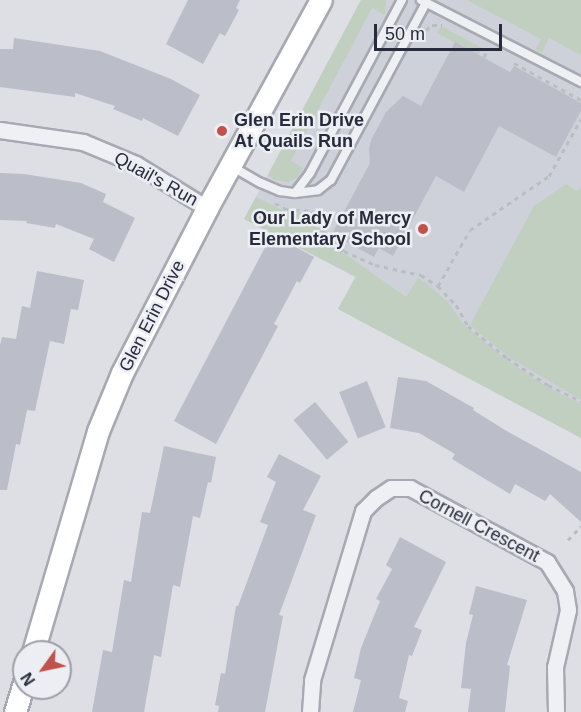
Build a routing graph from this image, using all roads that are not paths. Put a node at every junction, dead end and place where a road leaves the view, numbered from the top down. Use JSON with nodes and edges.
{"nodes":[{"id":1,"x":321,"y":0,"type":"edge"},
{"id":2,"x":402,"y":0,"type":"edge"},
{"id":3,"x":423,"y":1,"type":"edge"},
{"id":4,"x":581,"y":82,"type":"edge"},
{"id":5,"x":0,"y":130,"type":"edge"},
{"id":6,"x":230,"y":165,"type":"junction"},
{"id":7,"x":295,"y":193,"type":"junction"},
{"id":8,"x":207,"y":208,"type":"junction"},
{"id":9,"x":37,"y":640,"type":"edge"},
{"id":10,"x":310,"y":712,"type":"edge"},
{"id":11,"x":556,"y":712,"type":"edge"}],
"edges":[{"from":1,"to":6,"type":"street","name":"Glen Erin Drive"},
{"from":2,"to":7,"type":"lane"},
{"from":3,"to":4,"type":"lane"},
{"from":3,"to":7,"type":"lane"},
{"from":5,"to":8,"type":"street","name":"Quail's Run"},
{"from":6,"to":7,"type":"lane"},
{"from":6,"to":8,"type":"street","name":"Glen Erin Drive"},
{"from":8,"to":9,"type":"street","name":"Glen Erin Drive"},
{"from":10,"to":11,"type":"street","name":"Cornell Crescent"}]}
